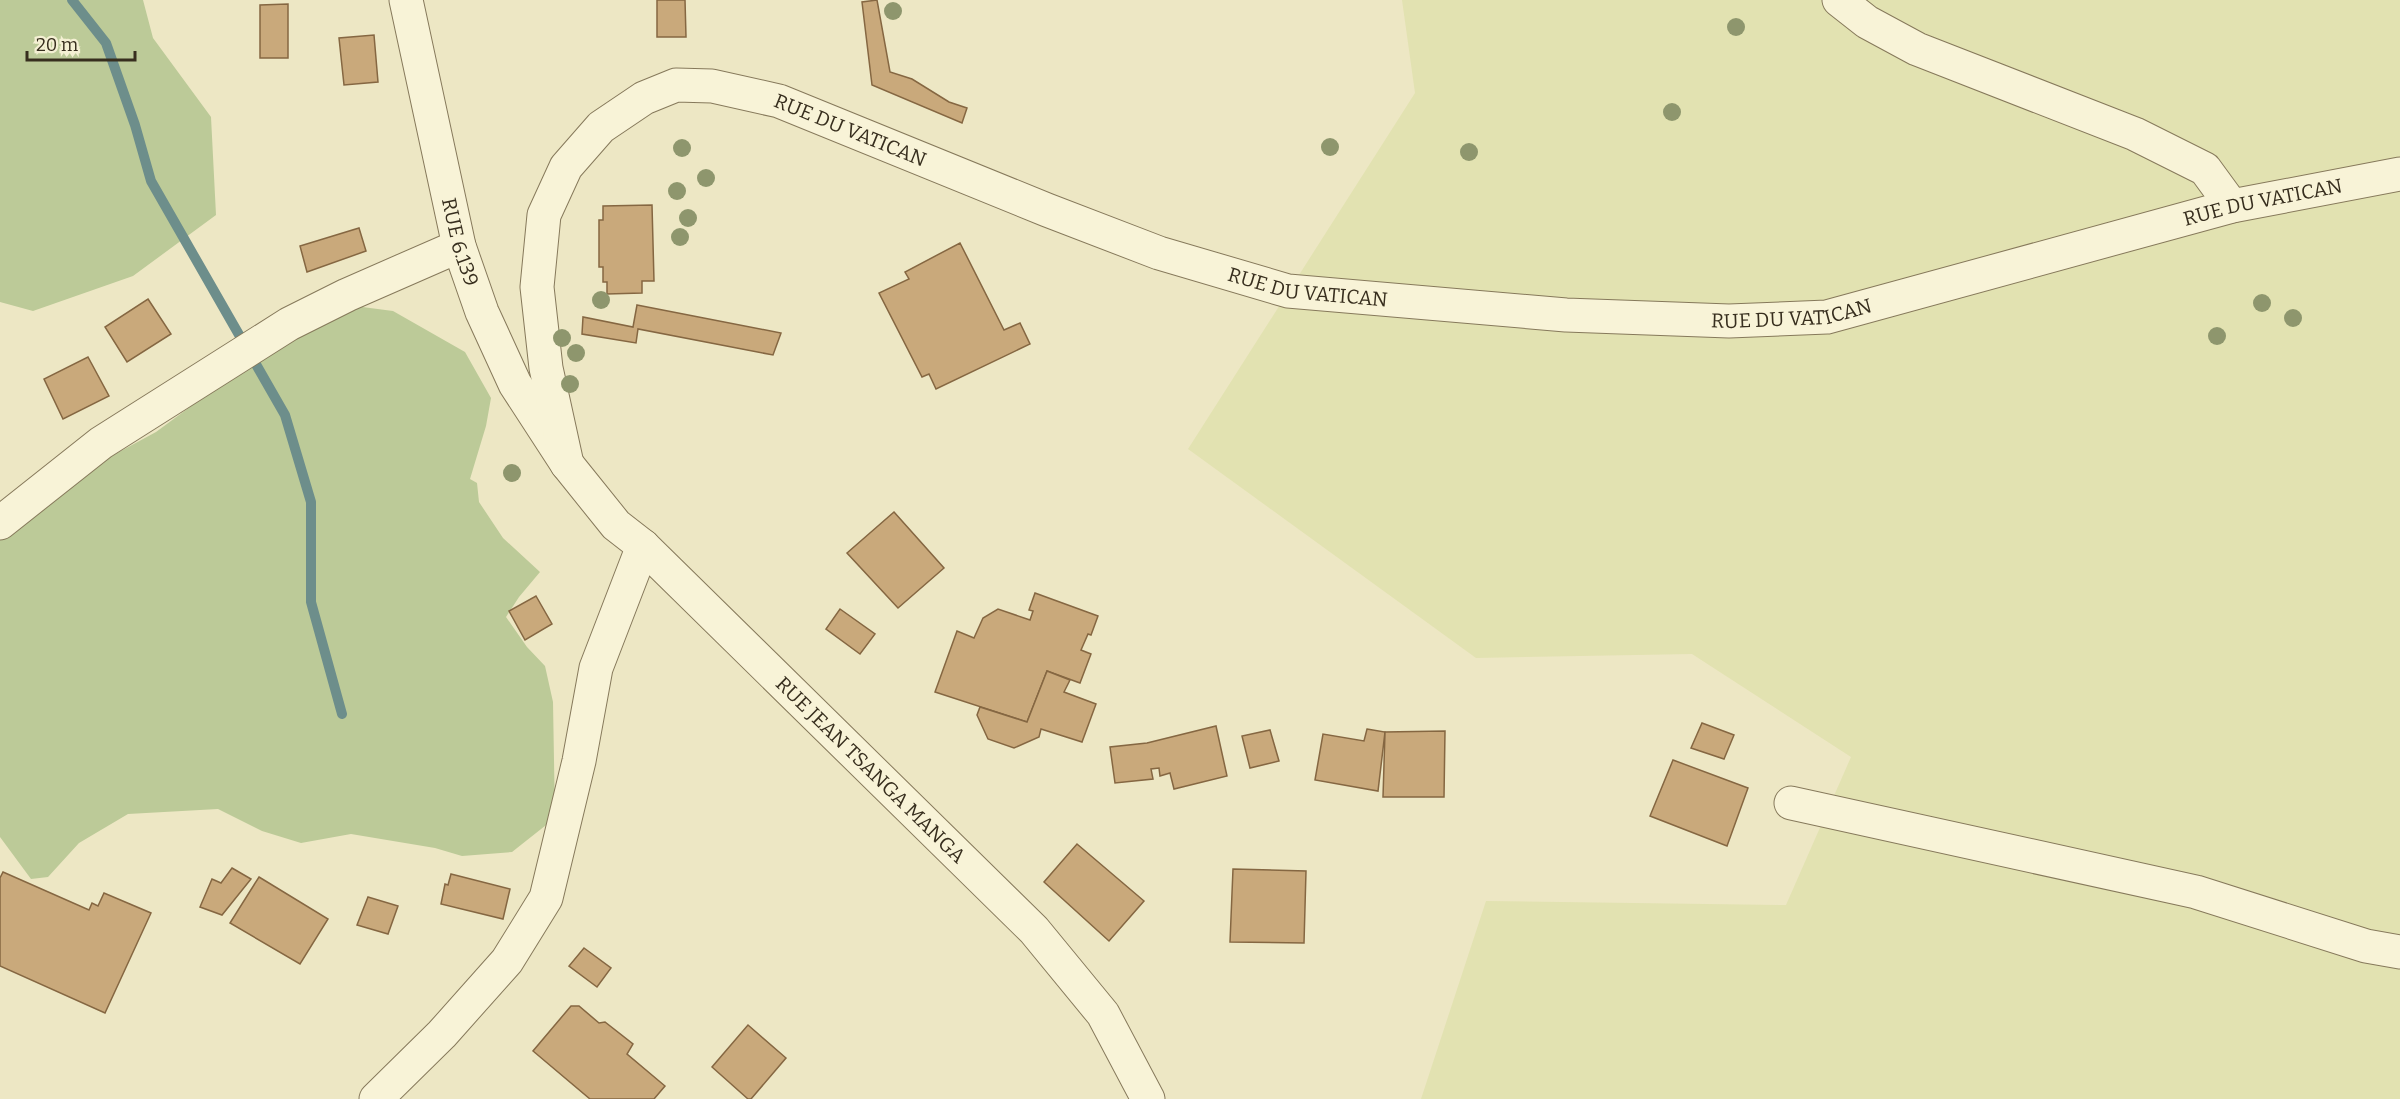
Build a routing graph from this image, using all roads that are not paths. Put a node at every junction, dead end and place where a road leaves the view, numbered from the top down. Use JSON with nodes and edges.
{"nodes":[{"id":1,"x":406,"y":0,"type":"edge"},
{"id":2,"x":1839,"y":0,"type":"edge"},
{"id":3,"x":2400,"y":174,"type":"edge"},
{"id":4,"x":2232,"y":206,"type":"junction"},
{"id":5,"x":459,"y":246,"type":"junction"},
{"id":6,"x":567,"y":464,"type":"junction"},
{"id":7,"x":0,"y":523,"type":"edge"},
{"id":8,"x":643,"y":546,"type":"junction"},
{"id":9,"x":1791,"y":802,"type":"dead end"},
{"id":10,"x":2400,"y":952,"type":"edge"},
{"id":11,"x":376,"y":1099,"type":"edge"},
{"id":12,"x":1148,"y":1099,"type":"edge"}],
"edges":[{"from":1,"to":5,"type":"street","name":"RUE 6.139"},
{"from":2,"to":4,"type":"street"},
{"from":3,"to":4,"type":"street","name":"RUE DU VATICAN"},
{"from":4,"to":6,"type":"street","name":"RUE DU VATICAN"},
{"from":5,"to":6,"type":"street","name":"RUE 6.139"},
{"from":5,"to":7,"type":"street"},
{"from":6,"to":8,"type":"street","name":"RUE JEAN TSANGA MANGA"},
{"from":8,"to":11,"type":"street"},
{"from":8,"to":12,"type":"street","name":"RUE JEAN TSANGA MANGA"},
{"from":9,"to":10,"type":"street"}]}
